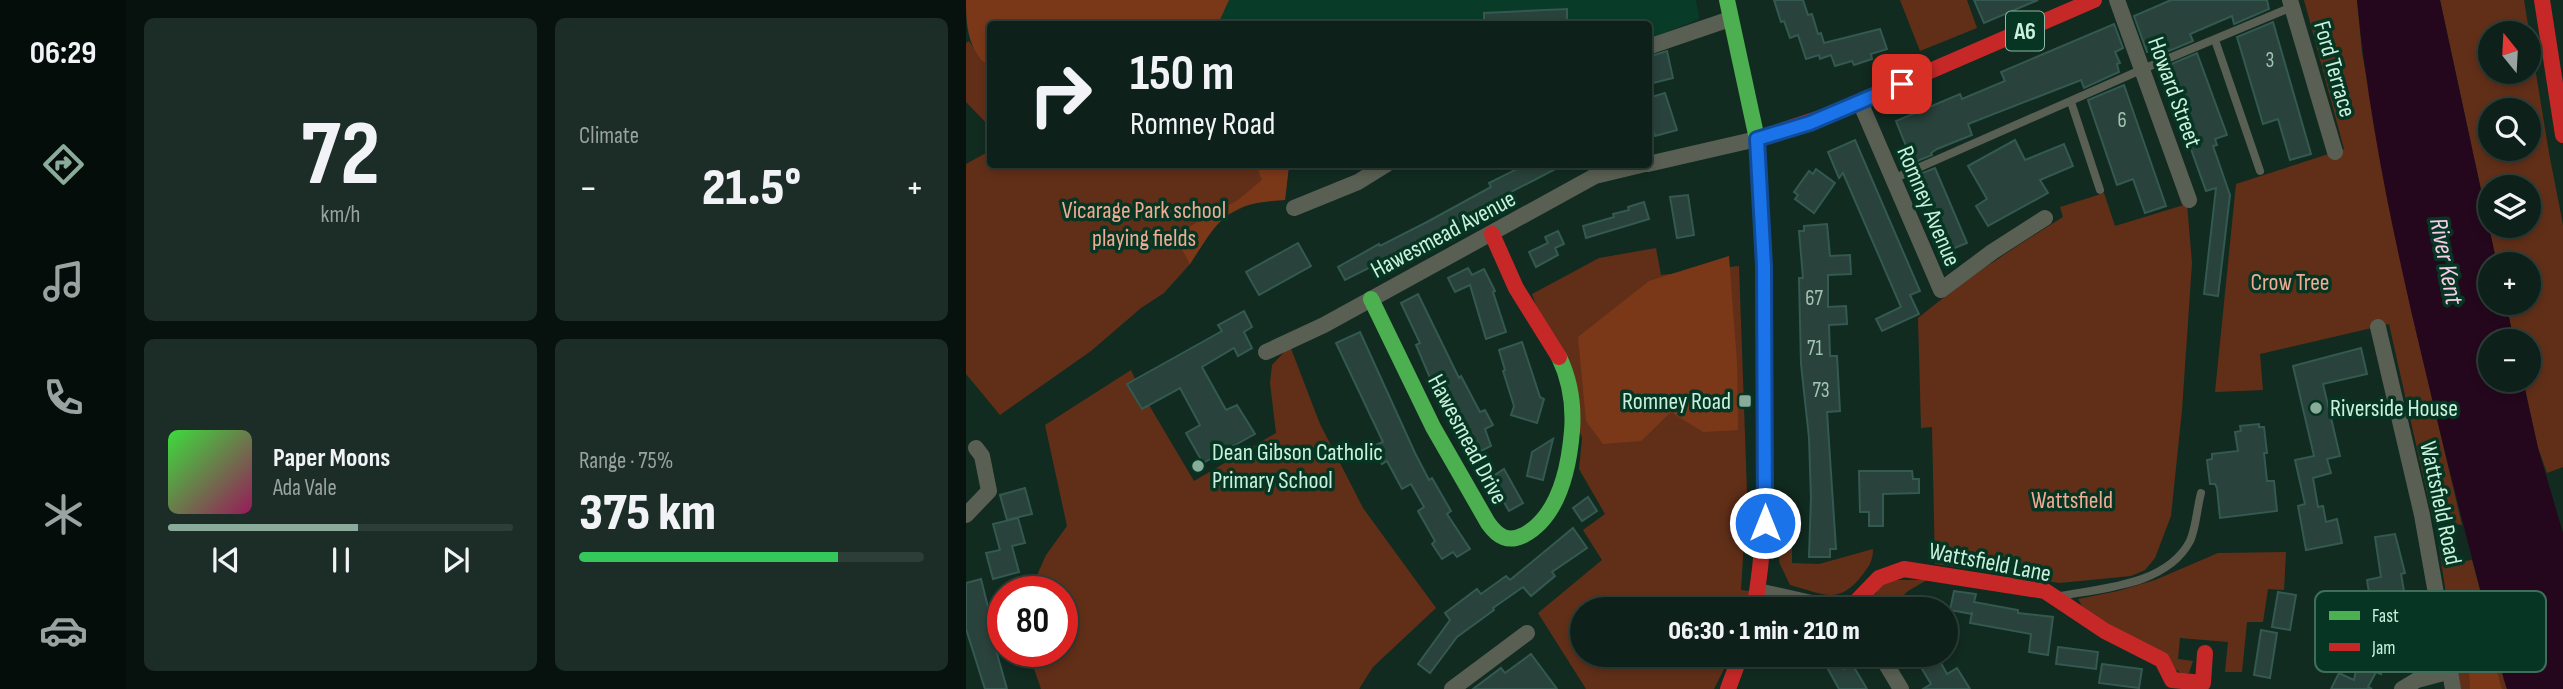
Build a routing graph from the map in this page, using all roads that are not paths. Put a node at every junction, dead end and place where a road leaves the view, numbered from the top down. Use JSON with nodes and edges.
{"nodes":[{"id":1,"x":1727,"y":0,"type":"edge"},
{"id":2,"x":2094,"y":0,"type":"edge"},
{"id":3,"x":2117,"y":0,"type":"edge"},
{"id":4,"x":2542,"y":0,"type":"edge"},
{"id":5,"x":2291,"y":4,"type":"edge"},
{"id":6,"x":2063,"y":7,"type":"edge"},
{"id":7,"x":1730,"y":19,"type":"junction"},
{"id":8,"x":2215,"y":40,"type":"junction"},
{"id":9,"x":1652,"y":46,"type":"edge"},
{"id":10,"x":2144,"y":69,"type":"junction"},
{"id":11,"x":1860,"y":102,"type":"junction"},
{"id":12,"x":2071,"y":102,"type":"junction"},
{"id":13,"x":2563,"y":135,"type":"edge"},
{"id":14,"x":1757,"y":139,"type":"junction"},
{"id":15,"x":2335,"y":152,"type":"dead end"},
{"id":16,"x":1652,"y":163,"type":"edge"},
{"id":17,"x":1381,"y":168,"type":"edge"},
{"id":18,"x":1630,"y":168,"type":"edge"},
{"id":19,"x":2260,"y":171,"type":"dead end"},
{"id":20,"x":1893,"y":180,"type":"junction"},
{"id":21,"x":2100,"y":190,"type":"dead end"},
{"id":22,"x":2189,"y":200,"type":"dead end"},
{"id":23,"x":1294,"y":208,"type":"dead end"},
{"id":24,"x":2045,"y":218,"type":"dead end"},
{"id":25,"x":1492,"y":234,"type":"junction"},
{"id":26,"x":1371,"y":299,"type":"junction"},
{"id":27,"x":2378,"y":327,"type":"dead end"},
{"id":28,"x":1266,"y":352,"type":"dead end"},
{"id":29,"x":976,"y":448,"type":"dead end"},
{"id":30,"x":2201,"y":493,"type":"dead end"},
{"id":31,"x":966,"y":514,"type":"edge"},
{"id":32,"x":1758,"y":591,"type":"junction"},
{"id":33,"x":2436,"y":591,"type":"edge"},
{"id":34,"x":1757,"y":597,"type":"edge"},
{"id":35,"x":1785,"y":597,"type":"edge"},
{"id":36,"x":1860,"y":597,"type":"edge"},
{"id":37,"x":2054,"y":597,"type":"junction"},
{"id":38,"x":1527,"y":632,"type":"dead end"},
{"id":39,"x":2205,"y":653,"type":"dead end"},
{"id":40,"x":1736,"y":667,"type":"edge"},
{"id":41,"x":1888,"y":667,"type":"edge"},
{"id":42,"x":2447,"y":672,"type":"edge"},
{"id":43,"x":1451,"y":689,"type":"edge"},
{"id":44,"x":1728,"y":689,"type":"edge"},
{"id":45,"x":1901,"y":689,"type":"edge"},
{"id":46,"x":2402,"y":689,"type":"edge"}],
"edges":[{"from":1,"to":7,"type":"main road"},
{"from":2,"to":6,"type":"main road","number":"A6"},
{"from":3,"to":10,"type":"street","name":"Howard Street"},
{"from":4,"to":13,"type":"main road"},
{"from":5,"to":8,"type":"lane"},
{"from":5,"to":15,"type":"street","name":"Ford Terrace"},
{"from":6,"to":11,"type":"main road","number":"A6"},
{"from":7,"to":9,"type":"street"},
{"from":7,"to":14,"type":"main road"},
{"from":8,"to":10,"type":"lane"},
{"from":8,"to":19,"type":"lane"},
{"from":10,"to":12,"type":"lane"},
{"from":10,"to":22,"type":"street","name":"Howard Street"},
{"from":11,"to":14,"type":"main road","number":"A6"},
{"from":11,"to":20,"type":"street","name":"Romney Avenue"},
{"from":12,"to":20,"type":"lane"},
{"from":12,"to":21,"type":"lane"},
{"from":14,"to":16,"type":"street","name":"Hawesmead Avenue"},
{"from":14,"to":32,"type":"main road"},
{"from":17,"to":23,"type":"street"},
{"from":18,"to":25,"type":"street","name":"Hawesmead Avenue"},
{"from":20,"to":24,"type":"street","name":"Romney Avenue"},
{"from":25,"to":26,"type":"street","name":"Hawesmead Avenue"},
{"from":25,"to":26,"type":"main road","name":"Hawesmead Drive"},
{"from":26,"to":28,"type":"street","name":"Hawesmead Avenue"},
{"from":27,"to":33,"type":"street","name":"Wattsfield Road"},
{"from":29,"to":31,"type":"street"},
{"from":30,"to":37,"type":"lane"},
{"from":32,"to":34,"type":"main road"},
{"from":32,"to":35,"type":"street"},
{"from":36,"to":37,"type":"main road","name":"Wattsfield Lane"},
{"from":37,"to":39,"type":"main road","name":"Wattsfield Lane"},
{"from":38,"to":43,"type":"street"},
{"from":40,"to":44,"type":"main road"},
{"from":41,"to":45,"type":"street"},
{"from":42,"to":46,"type":"street"}]}
